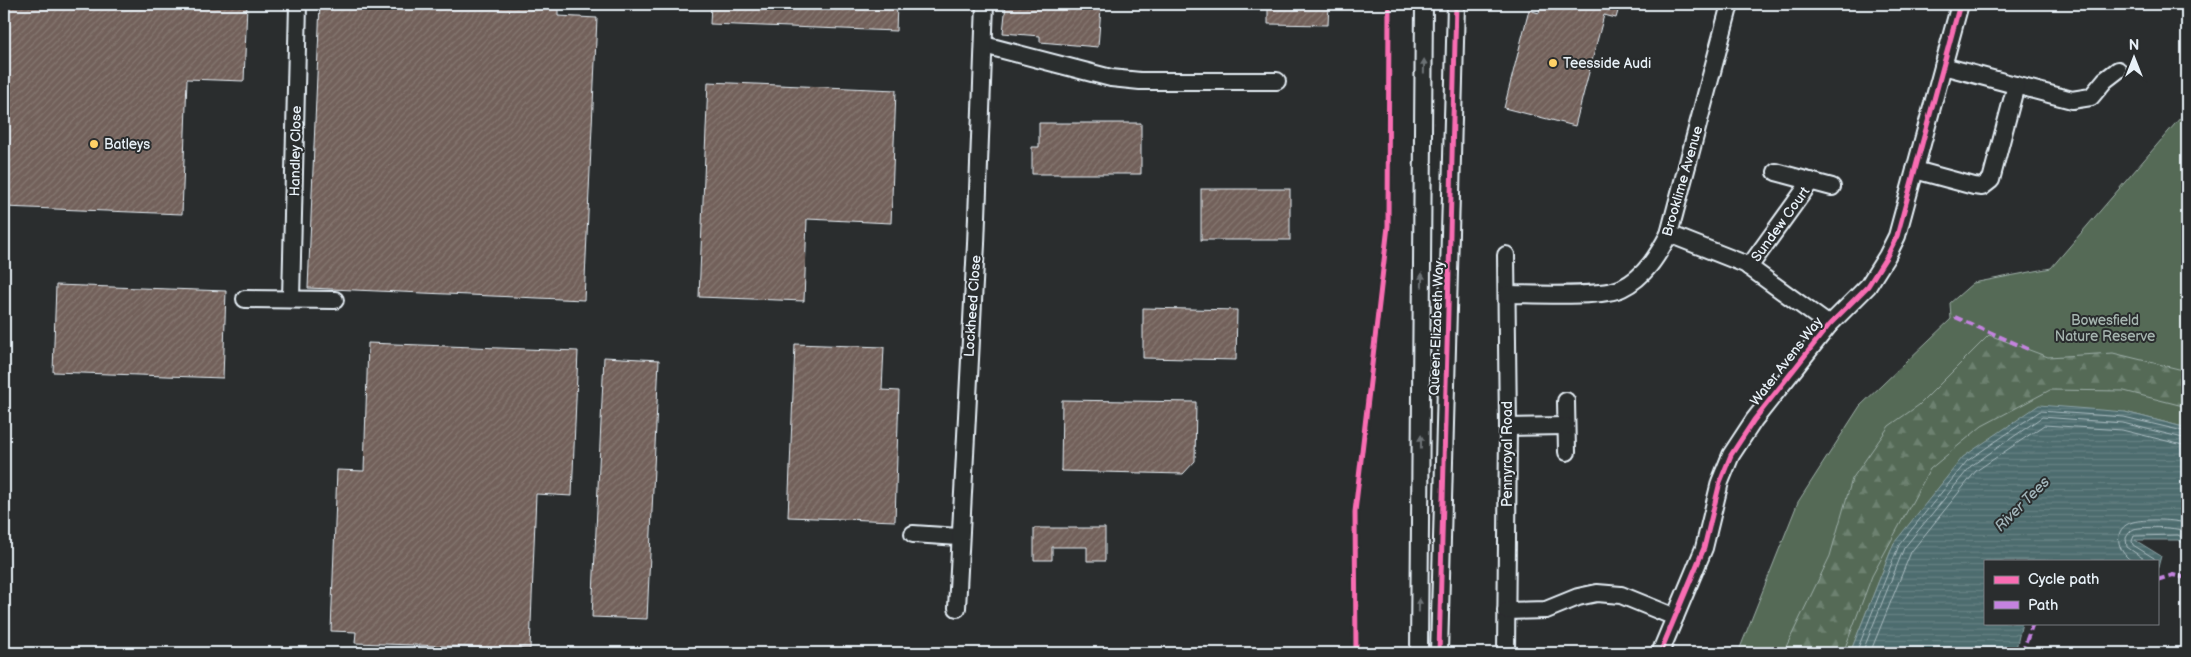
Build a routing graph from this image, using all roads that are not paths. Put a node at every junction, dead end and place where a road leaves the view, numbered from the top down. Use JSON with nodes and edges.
{"nodes":[{"id":1,"x":298,"y":4,"type":"edge"},
{"id":2,"x":985,"y":4,"type":"edge"},
{"id":3,"x":1424,"y":4,"type":"edge"},
{"id":4,"x":1456,"y":4,"type":"edge"},
{"id":5,"x":1730,"y":4,"type":"edge"},
{"id":6,"x":1960,"y":4,"type":"edge"},
{"id":7,"x":984,"y":45,"type":"junction"},
{"id":8,"x":1944,"y":66,"type":"junction"},
{"id":9,"x":2118,"y":70,"type":"dead end"},
{"id":10,"x":1276,"y":82,"type":"dead end"},
{"id":11,"x":2016,"y":85,"type":"junction"},
{"id":12,"x":1915,"y":170,"type":"junction"},
{"id":13,"x":1776,"y":172,"type":"dead end"},
{"id":14,"x":1811,"y":181,"type":"junction"},
{"id":15,"x":1832,"y":187,"type":"dead end"},
{"id":16,"x":1669,"y":234,"type":"junction"},
{"id":17,"x":1506,"y":255,"type":"dead end"},
{"id":18,"x":1749,"y":267,"type":"junction"},
{"id":19,"x":1507,"y":294,"type":"junction"},
{"id":20,"x":245,"y":299,"type":"dead end"},
{"id":21,"x":291,"y":299,"type":"junction"},
{"id":22,"x":336,"y":300,"type":"dead end"},
{"id":23,"x":1829,"y":325,"type":"junction"},
{"id":24,"x":1566,"y":401,"type":"dead end"},
{"id":25,"x":1566,"y":426,"type":"junction"},
{"id":26,"x":1508,"y":427,"type":"junction"},
{"id":27,"x":1567,"y":452,"type":"dead end"},
{"id":28,"x":914,"y":534,"type":"dead end"},
{"id":29,"x":960,"y":537,"type":"junction"},
{"id":30,"x":957,"y":608,"type":"dead end"},
{"id":31,"x":1506,"y":611,"type":"junction"},
{"id":32,"x":1675,"y":617,"type":"junction"},
{"id":33,"x":1419,"y":653,"type":"edge"},
{"id":34,"x":1439,"y":653,"type":"edge"},
{"id":35,"x":1506,"y":653,"type":"edge"},
{"id":36,"x":1660,"y":653,"type":"edge"}],
"edges":[{"from":1,"to":21,"type":"street","name":"Handley Close"},
{"from":2,"to":7,"type":"street","name":"Lockheed Close"},
{"from":33,"to":3,"type":"street","name":"Queen Elizabeth Way","one_way":true},
{"from":4,"to":34,"type":"street","name":"Queen Elizabeth Way"},
{"from":5,"to":16,"type":"street","name":"Brooklime Avenue"},
{"from":6,"to":8,"type":"street","name":"Water Avens Way"},
{"from":7,"to":10,"type":"street"},
{"from":7,"to":29,"type":"street","name":"Lockheed Close"},
{"from":8,"to":11,"type":"street"},
{"from":8,"to":12,"type":"street","name":"Water Avens Way"},
{"from":9,"to":11,"type":"street"},
{"from":11,"to":12,"type":"street"},
{"from":12,"to":23,"type":"street","name":"Water Avens Way"},
{"from":13,"to":14,"type":"street"},
{"from":14,"to":15,"type":"street"},
{"from":14,"to":18,"type":"street","name":"Sundew Court"},
{"from":16,"to":18,"type":"street"},
{"from":16,"to":19,"type":"street","name":"Brooklime Avenue"},
{"from":17,"to":19,"type":"street","name":"Pennyroyal Road"},
{"from":18,"to":23,"type":"street"},
{"from":19,"to":26,"type":"street","name":"Pennyroyal Road"},
{"from":20,"to":21,"type":"street"},
{"from":21,"to":22,"type":"street"},
{"from":23,"to":32,"type":"street","name":"Water Avens Way"},
{"from":24,"to":25,"type":"street"},
{"from":25,"to":26,"type":"street"},
{"from":25,"to":27,"type":"street"},
{"from":26,"to":31,"type":"street","name":"Pennyroyal Road"},
{"from":28,"to":29,"type":"street"},
{"from":29,"to":30,"type":"street","name":"Lockheed Close"},
{"from":31,"to":32,"type":"street"},
{"from":31,"to":35,"type":"street","name":"Pennyroyal Road"},
{"from":32,"to":36,"type":"street","name":"Water Avens Way"}]}
